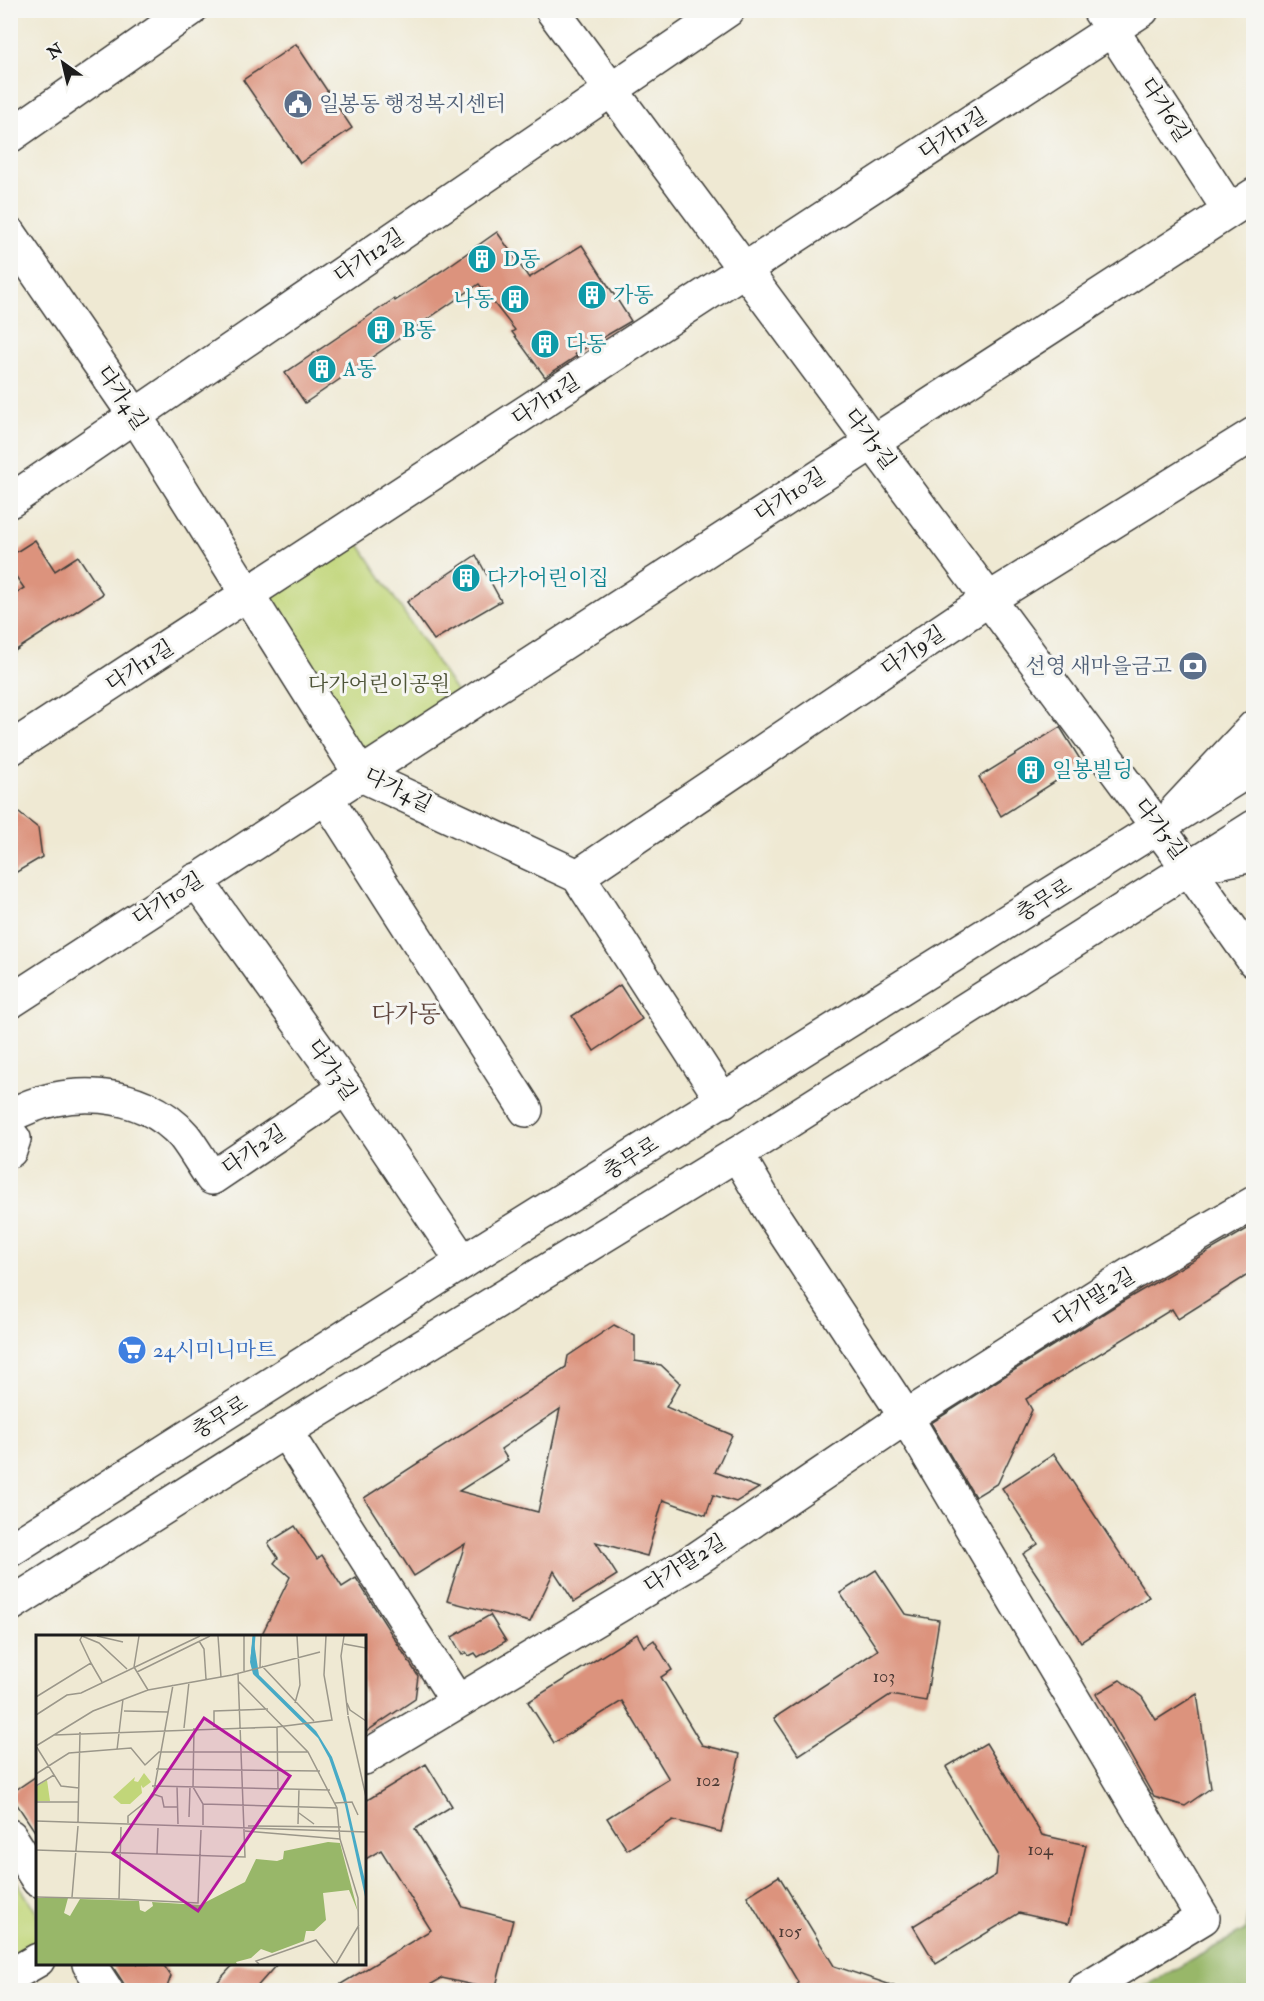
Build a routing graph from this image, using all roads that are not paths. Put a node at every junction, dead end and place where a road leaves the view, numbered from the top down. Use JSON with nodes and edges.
{"nodes":[{"id":1,"x":552,"y":10,"type":"edge"},
{"id":2,"x":728,"y":10,"type":"edge"},
{"id":3,"x":1142,"y":10,"type":"edge"},
{"id":4,"x":174,"y":15,"type":"edge"},
{"id":5,"x":1106,"y":20,"type":"edge"},
{"id":6,"x":611,"y":90,"type":"junction"},
{"id":7,"x":10,"y":136,"type":"edge"},
{"id":8,"x":1241,"y":202,"type":"edge"},
{"id":9,"x":10,"y":234,"type":"edge"},
{"id":10,"x":744,"y":269,"type":"junction"},
{"id":11,"x":136,"y":417,"type":"junction"},
{"id":12,"x":1254,"y":434,"type":"edge"},
{"id":13,"x":872,"y":442,"type":"junction"},
{"id":14,"x":10,"y":501,"type":"edge"},
{"id":15,"x":246,"y":597,"type":"junction"},
{"id":16,"x":989,"y":599,"type":"junction"},
{"id":17,"x":1254,"y":727,"type":"edge"},
{"id":18,"x":10,"y":749,"type":"edge"},
{"id":19,"x":1254,"y":767,"type":"edge"},
{"id":20,"x":361,"y":775,"type":"junction"},
{"id":21,"x":326,"y":797,"type":"junction"},
{"id":22,"x":1254,"y":827,"type":"edge"},
{"id":23,"x":1159,"y":828,"type":"junction"},
{"id":24,"x":1254,"y":855,"type":"edge"},
{"id":25,"x":1188,"y":868,"type":"junction"},
{"id":26,"x":578,"y":876,"type":"junction"},
{"id":27,"x":196,"y":880,"type":"junction"},
{"id":28,"x":1254,"y":961,"type":"edge"},
{"id":29,"x":10,"y":1002,"type":"edge"},
{"id":30,"x":346,"y":1088,"type":"junction"},
{"id":31,"x":723,"y":1101,"type":"junction"},
{"id":32,"x":526,"y":1110,"type":"dead end"},
{"id":33,"x":10,"y":1116,"type":"edge"},
{"id":34,"x":10,"y":1134,"type":"edge"},
{"id":35,"x":10,"y":1151,"type":"edge"},
{"id":36,"x":737,"y":1154,"type":"junction"},
{"id":37,"x":1254,"y":1203,"type":"edge"},
{"id":38,"x":463,"y":1262,"type":"junction"},
{"id":39,"x":906,"y":1417,"type":"junction"},
{"id":40,"x":285,"y":1431,"type":"junction"},
{"id":41,"x":10,"y":1550,"type":"edge"},
{"id":42,"x":10,"y":1605,"type":"edge"},
{"id":43,"x":457,"y":1701,"type":"junction"},
{"id":44,"x":366,"y":1757,"type":"edge"},
{"id":45,"x":10,"y":1836,"type":"edge"},
{"id":46,"x":36,"y":1877,"type":"edge"},
{"id":47,"x":36,"y":1960,"type":"edge"},
{"id":48,"x":89,"y":1965,"type":"edge"},
{"id":49,"x":10,"y":1976,"type":"edge"},
{"id":50,"x":106,"y":1990,"type":"edge"},
{"id":51,"x":1084,"y":1990,"type":"edge"}],
"edges":[{"from":1,"to":6,"type":"street","name":"다가5길"},
{"from":2,"to":6,"type":"street","name":"다가12길"},
{"from":3,"to":5,"type":"street","name":"다가11길"},
{"from":4,"to":7,"type":"street"},
{"from":5,"to":8,"type":"street","name":"다가6길"},
{"from":5,"to":10,"type":"street","name":"다가11길"},
{"from":6,"to":10,"type":"street","name":"다가5길"},
{"from":6,"to":11,"type":"street","name":"다가12길"},
{"from":8,"to":13,"type":"street","name":"다가10길"},
{"from":9,"to":11,"type":"street","name":"다가4길"},
{"from":10,"to":13,"type":"street","name":"다가5길"},
{"from":10,"to":15,"type":"street","name":"다가11길"},
{"from":11,"to":14,"type":"street","name":"다가12길"},
{"from":11,"to":15,"type":"street","name":"다가4길"},
{"from":12,"to":16,"type":"street","name":"다가9길"},
{"from":13,"to":16,"type":"street","name":"다가5길"},
{"from":13,"to":20,"type":"street","name":"다가10길"},
{"from":15,"to":18,"type":"street","name":"다가11길"},
{"from":15,"to":20,"type":"street","name":"다가4길"},
{"from":16,"to":23,"type":"street","name":"다가5길"},
{"from":16,"to":26,"type":"street","name":"다가9길"},
{"from":17,"to":23,"type":"street"},
{"from":19,"to":23,"type":"street","name":"충무로"},
{"from":20,"to":21,"type":"street","name":"다가10길"},
{"from":20,"to":26,"type":"street","name":"다가4길"},
{"from":21,"to":27,"type":"street","name":"다가10길"},
{"from":21,"to":32,"type":"street"},
{"from":22,"to":25,"type":"street"},
{"from":23,"to":25,"type":"street","name":"다가5길"},
{"from":23,"to":31,"type":"street","name":"충무로"},
{"from":24,"to":25,"type":"street"},
{"from":25,"to":28,"type":"street"},
{"from":25,"to":36,"type":"street"},
{"from":26,"to":31,"type":"street"},
{"from":27,"to":29,"type":"street","name":"다가10길"},
{"from":27,"to":30,"type":"street","name":"다가3길"},
{"from":30,"to":33,"type":"street","name":"다가2길"},
{"from":30,"to":38,"type":"street","name":"다가3길"},
{"from":31,"to":38,"type":"street","name":"충무로"},
{"from":34,"to":35,"type":"street"},
{"from":36,"to":39,"type":"street"},
{"from":36,"to":40,"type":"street"},
{"from":37,"to":39,"type":"street","name":"다가말2길"},
{"from":38,"to":41,"type":"street","name":"충무로"},
{"from":39,"to":43,"type":"street","name":"다가말2길"},
{"from":39,"to":51,"type":"street"},
{"from":40,"to":42,"type":"street"},
{"from":40,"to":43,"type":"street"},
{"from":43,"to":44,"type":"street","name":"다가말2길"},
{"from":45,"to":46,"type":"street"},
{"from":47,"to":49,"type":"street"},
{"from":48,"to":50,"type":"street"}]}
